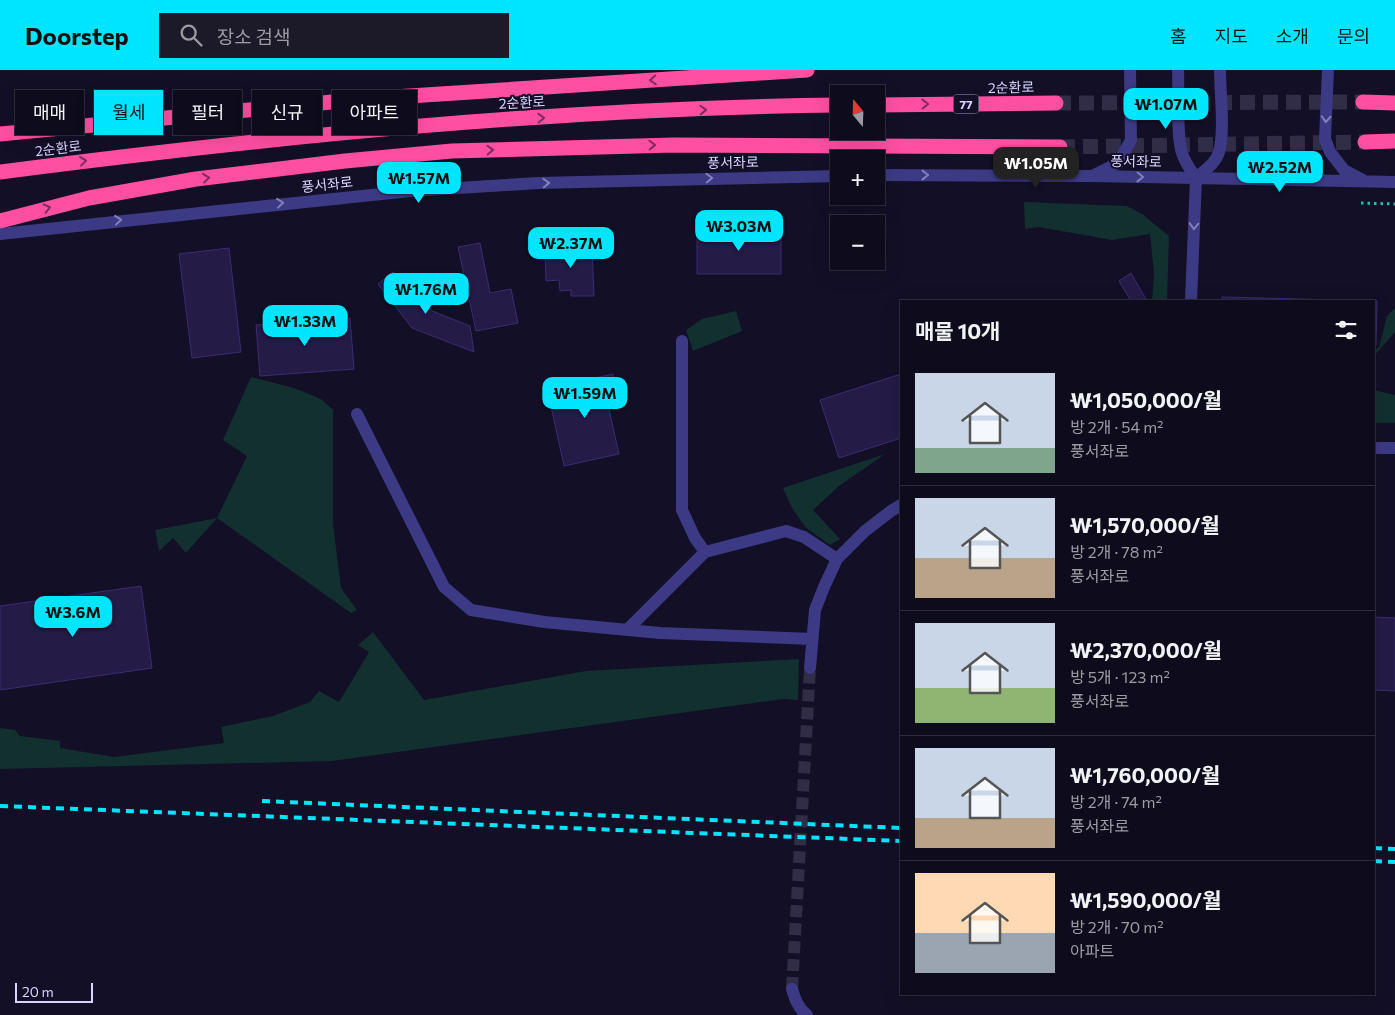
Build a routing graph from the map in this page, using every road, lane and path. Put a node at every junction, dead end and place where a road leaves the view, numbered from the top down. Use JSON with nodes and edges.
{"nodes":[{"id":1,"x":807,"y":70,"type":"edge"},
{"id":2,"x":1130,"y":70,"type":"edge"},
{"id":3,"x":1178,"y":70,"type":"edge"},
{"id":4,"x":1220,"y":70,"type":"edge"},
{"id":5,"x":1328,"y":70,"type":"edge"},
{"id":6,"x":1363,"y":102,"type":"tunnel mouth"},
{"id":7,"x":1056,"y":103,"type":"tunnel mouth"},
{"id":8,"x":1395,"y":104,"type":"edge"},
{"id":9,"x":830,"y":105,"type":"edge"},
{"id":10,"x":885,"y":105,"type":"edge"},
{"id":11,"x":0,"y":134,"type":"edge"},
{"id":12,"x":1395,"y":141,"type":"edge"},
{"id":13,"x":1365,"y":142,"type":"tunnel mouth"},
{"id":14,"x":1060,"y":147,"type":"tunnel mouth"},
{"id":15,"x":0,"y":172,"type":"edge"},
{"id":16,"x":885,"y":175,"type":"edge"},
{"id":17,"x":830,"y":176,"type":"edge"},
{"id":18,"x":1092,"y":176,"type":"junction"},
{"id":19,"x":1196,"y":178,"type":"junction"},
{"id":20,"x":1365,"y":181,"type":"junction"},
{"id":21,"x":1395,"y":182,"type":"edge"},
{"id":22,"x":0,"y":221,"type":"edge"},
{"id":23,"x":0,"y":234,"type":"edge"},
{"id":24,"x":1191,"y":300,"type":"edge"},
{"id":25,"x":682,"y":341,"type":"dead end"},
{"id":26,"x":358,"y":414,"type":"dead end"},
{"id":27,"x":1375,"y":448,"type":"edge"},
{"id":28,"x":1395,"y":448,"type":"edge"},
{"id":29,"x":900,"y":506,"type":"edge"},
{"id":30,"x":705,"y":552,"type":"junction"},
{"id":31,"x":838,"y":559,"type":"junction"},
{"id":32,"x":628,"y":630,"type":"junction"},
{"id":33,"x":812,"y":639,"type":"junction"},
{"id":34,"x":810,"y":668,"type":"tunnel mouth"},
{"id":35,"x":792,"y":989,"type":"tunnel mouth"},
{"id":36,"x":807,"y":1015,"type":"edge"}],
"edges":[{"from":1,"to":11,"type":"highway","name":"2순환로","one_way":true},
{"from":2,"to":18,"type":"street"},
{"from":3,"to":19,"type":"street"},
{"from":4,"to":19,"type":"street"},
{"from":5,"to":20,"type":"street","one_way":true},
{"from":6,"to":8,"type":"highway"},
{"from":10,"to":7,"type":"highway","name":"2순환로","number":"77","one_way":true},
{"from":15,"to":9,"type":"highway","name":"2순환로","one_way":true},
{"from":12,"to":13,"type":"highway"},
{"from":22,"to":14,"type":"highway","one_way":true},
{"from":16,"to":18,"type":"street","name":"풍서좌로","one_way":true},
{"from":23,"to":17,"type":"street","name":"풍서좌로","one_way":true},
{"from":18,"to":19,"type":"street","name":"풍서좌로","one_way":true},
{"from":19,"to":20,"type":"street","name":"풍서좌로"},
{"from":19,"to":24,"type":"street","one_way":true},
{"from":20,"to":21,"type":"street","name":"풍서좌로"},
{"from":25,"to":30,"type":"street"},
{"from":26,"to":32,"type":"street"},
{"from":27,"to":28,"type":"street"},
{"from":29,"to":31,"type":"street"},
{"from":30,"to":31,"type":"street"},
{"from":30,"to":32,"type":"street"},
{"from":31,"to":33,"type":"street"},
{"from":32,"to":33,"type":"street"},
{"from":33,"to":34,"type":"street"},
{"from":35,"to":36,"type":"street"}]}
